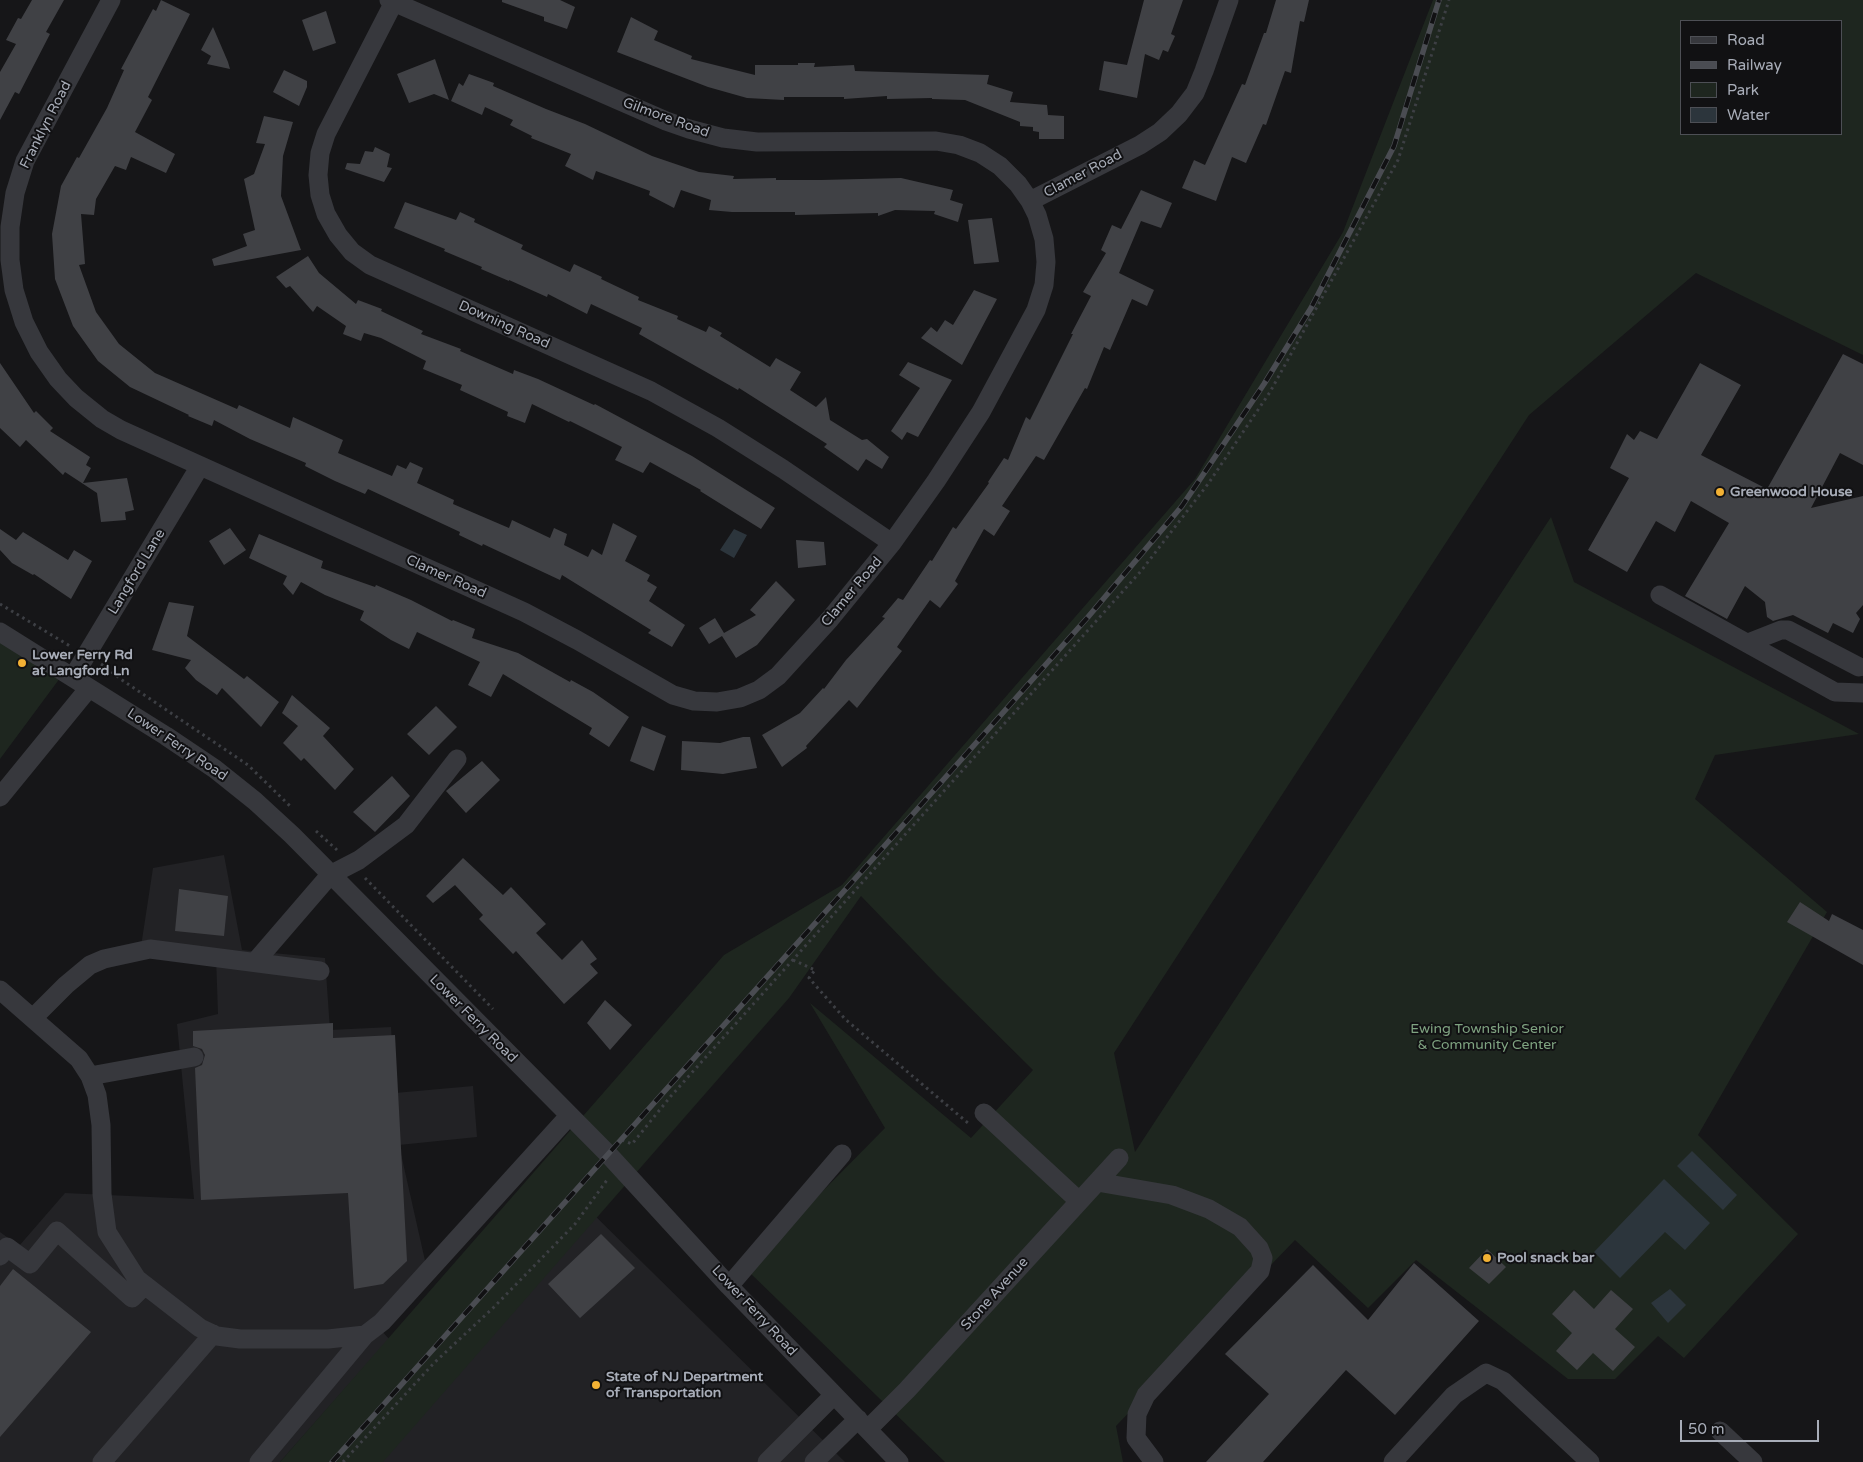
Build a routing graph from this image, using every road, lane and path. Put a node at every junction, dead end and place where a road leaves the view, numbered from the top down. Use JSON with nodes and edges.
{"nodes":[{"id":1,"x":111,"y":0,"type":"edge"},
{"id":2,"x":1229,"y":0,"type":"edge"},
{"id":3,"x":1449,"y":0,"type":"edge"},
{"id":4,"x":391,"y":1,"type":"edge"},
{"id":5,"x":1030,"y":201,"type":"junction"},
{"id":6,"x":200,"y":466,"type":"junction"},
{"id":7,"x":892,"y":543,"type":"junction"},
{"id":8,"x":1660,"y":595,"type":"dead end"},
{"id":9,"x":0,"y":632,"type":"edge"},
{"id":10,"x":1748,"y":644,"type":"junction"},
{"id":11,"x":1862,"y":670,"type":"edge"},
{"id":12,"x":73,"y":677,"type":"junction"},
{"id":13,"x":89,"y":688,"type":"junction"},
{"id":14,"x":1863,"y":694,"type":"edge"},
{"id":15,"x":458,"y":759,"type":"dead end"},
{"id":16,"x":0,"y":797,"type":"edge"},
{"id":17,"x":330,"y":875,"type":"junction"},
{"id":18,"x":792,"y":960,"type":"junction"},
{"id":19,"x":254,"y":962,"type":"junction"},
{"id":20,"x":320,"y":971,"type":"dead end"},
{"id":21,"x":0,"y":990,"type":"edge"},
{"id":22,"x":33,"y":1018,"type":"junction"},
{"id":23,"x":194,"y":1057,"type":"dead end"},
{"id":24,"x":90,"y":1076,"type":"junction"},
{"id":25,"x":984,"y":1113,"type":"dead end"},
{"id":26,"x":569,"y":1116,"type":"junction"},
{"id":27,"x":968,"y":1123,"type":"dead end"},
{"id":28,"x":621,"y":1140,"type":"dead end"},
{"id":29,"x":842,"y":1154,"type":"dead end"},
{"id":30,"x":1119,"y":1158,"type":"dead end"},
{"id":31,"x":619,"y":1166,"type":"junction"},
{"id":32,"x":1097,"y":1182,"type":"junction"},
{"id":33,"x":1079,"y":1201,"type":"junction"},
{"id":34,"x":0,"y":1256,"type":"edge"},
{"id":35,"x":145,"y":1285,"type":"junction"},
{"id":36,"x":729,"y":1286,"type":"junction"},
{"id":37,"x":213,"y":1334,"type":"junction"},
{"id":38,"x":366,"y":1335,"type":"junction"},
{"id":39,"x":834,"y":1395,"type":"junction"},
{"id":40,"x":863,"y":1424,"type":"junction"},
{"id":41,"x":1720,"y":1431,"type":"dead end"},
{"id":42,"x":102,"y":1462,"type":"edge"},
{"id":43,"x":259,"y":1462,"type":"edge"},
{"id":44,"x":344,"y":1462,"type":"edge"},
{"id":45,"x":767,"y":1462,"type":"edge"},
{"id":46,"x":814,"y":1462,"type":"edge"},
{"id":47,"x":900,"y":1462,"type":"edge"},
{"id":48,"x":1154,"y":1462,"type":"edge"},
{"id":49,"x":1393,"y":1462,"type":"edge"},
{"id":50,"x":1590,"y":1462,"type":"edge"},
{"id":51,"x":1753,"y":1462,"type":"edge"}],
"edges":[{"from":1,"to":6,"type":"street","name":"Franklyn Road"},
{"from":2,"to":5,"type":"street","name":"Clamer Road"},
{"from":3,"to":18,"type":"path"},
{"from":4,"to":5,"type":"street","name":"Gilmore Road"},
{"from":4,"to":7,"type":"street","name":"Downing Road"},
{"from":5,"to":7,"type":"street","name":"Clamer Road"},
{"from":6,"to":7,"type":"street","name":"Clamer Road"},
{"from":6,"to":12,"type":"street","name":"Langford Lane"},
{"from":8,"to":10,"type":"street"},
{"from":9,"to":12,"type":"street","name":"Lower Ferry Road"},
{"from":10,"to":11,"type":"street"},
{"from":10,"to":14,"type":"street"},
{"from":12,"to":13,"type":"street","name":"Lower Ferry Road"},
{"from":13,"to":16,"type":"street"},
{"from":13,"to":17,"type":"street","name":"Lower Ferry Road"},
{"from":15,"to":17,"type":"street"},
{"from":17,"to":19,"type":"street"},
{"from":17,"to":26,"type":"street","name":"Lower Ferry Road"},
{"from":18,"to":27,"type":"path"},
{"from":18,"to":28,"type":"path"},
{"from":19,"to":20,"type":"street"},
{"from":19,"to":22,"type":"street"},
{"from":21,"to":22,"type":"street"},
{"from":22,"to":24,"type":"street"},
{"from":23,"to":24,"type":"street"},
{"from":24,"to":35,"type":"street"},
{"from":25,"to":33,"type":"street"},
{"from":26,"to":31,"type":"street","name":"Lower Ferry Road"},
{"from":26,"to":38,"type":"street"},
{"from":29,"to":36,"type":"street"},
{"from":30,"to":32,"type":"street","name":"Stone Avenue"},
{"from":31,"to":36,"type":"street","name":"Lower Ferry Road"},
{"from":31,"to":44,"type":"path"},
{"from":32,"to":33,"type":"street","name":"Stone Avenue"},
{"from":32,"to":48,"type":"street"},
{"from":33,"to":40,"type":"street","name":"Stone Avenue"},
{"from":34,"to":35,"type":"street"},
{"from":35,"to":37,"type":"street"},
{"from":36,"to":39,"type":"street","name":"Lower Ferry Road"},
{"from":37,"to":38,"type":"street"},
{"from":37,"to":42,"type":"street"},
{"from":38,"to":43,"type":"street"},
{"from":39,"to":40,"type":"street","name":"Lower Ferry Road"},
{"from":39,"to":45,"type":"street"},
{"from":40,"to":46,"type":"street","name":"Stone Avenue"},
{"from":40,"to":47,"type":"street","name":"Lower Ferry Road"},
{"from":41,"to":51,"type":"street"},
{"from":49,"to":50,"type":"street"}]}
